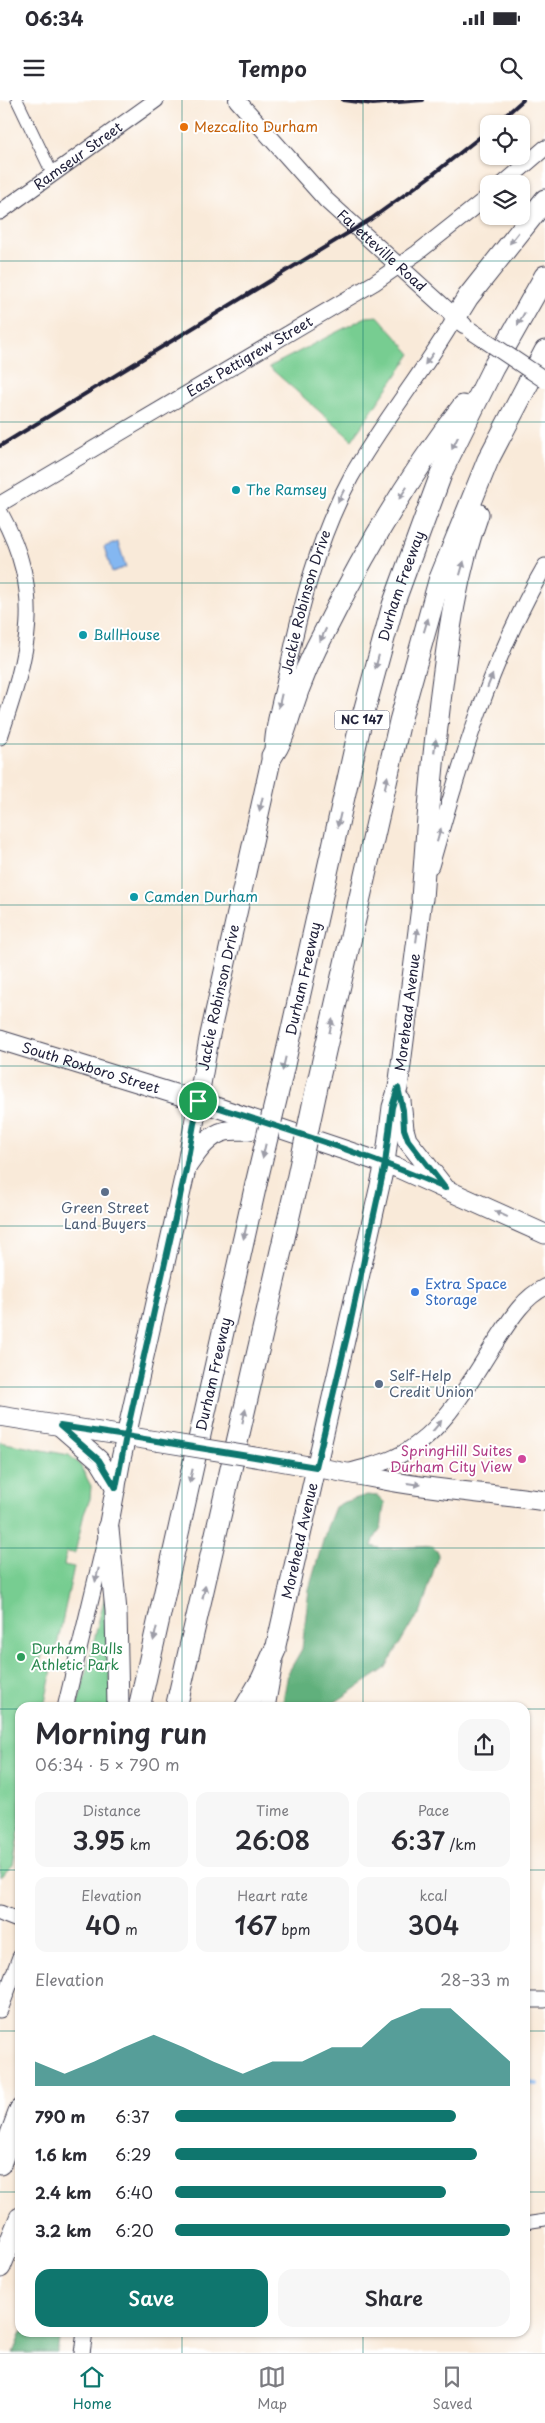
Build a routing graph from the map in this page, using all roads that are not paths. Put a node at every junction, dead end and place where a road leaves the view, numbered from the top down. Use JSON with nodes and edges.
{"nodes":[{"id":1,"x":17,"y":100,"type":"edge"},
{"id":2,"x":156,"y":100,"type":"edge"},
{"id":3,"x":237,"y":100,"type":"edge"},
{"id":4,"x":545,"y":148,"type":"edge"},
{"id":5,"x":53,"y":175,"type":"junction"},
{"id":6,"x":514,"y":175,"type":"edge"},
{"id":7,"x":545,"y":200,"type":"edge"},
{"id":8,"x":480,"y":203,"type":"edge"},
{"id":9,"x":0,"y":212,"type":"edge"},
{"id":10,"x":398,"y":267,"type":"junction"},
{"id":11,"x":545,"y":276,"type":"edge"},
{"id":12,"x":462,"y":324,"type":"junction"},
{"id":13,"x":545,"y":351,"type":"edge"},
{"id":14,"x":493,"y":368,"type":"junction"},
{"id":15,"x":545,"y":380,"type":"edge"},
{"id":16,"x":505,"y":425,"type":"junction"},
{"id":17,"x":0,"y":504,"type":"edge"},
{"id":18,"x":0,"y":512,"type":"edge"},
{"id":19,"x":545,"y":566,"type":"edge"},
{"id":20,"x":0,"y":737,"type":"edge"},
{"id":21,"x":272,"y":756,"type":"junction"},
{"id":22,"x":422,"y":899,"type":"junction"},
{"id":23,"x":0,"y":1040,"type":"edge"},
{"id":24,"x":398,"y":1088,"type":"junction"},
{"id":25,"x":198,"y":1101,"type":"junction"},
{"id":26,"x":262,"y":1123,"type":"junction"},
{"id":27,"x":385,"y":1164,"type":"junction"},
{"id":28,"x":186,"y":1169,"type":"junction"},
{"id":29,"x":445,"y":1188,"type":"junction"},
{"id":30,"x":545,"y":1234,"type":"edge"},
{"id":31,"x":545,"y":1287,"type":"edge"},
{"id":32,"x":0,"y":1416,"type":"edge"},
{"id":33,"x":60,"y":1426,"type":"junction"},
{"id":34,"x":126,"y":1436,"type":"junction"},
{"id":35,"x":316,"y":1467,"type":"junction"},
{"id":36,"x":349,"y":1472,"type":"junction"},
{"id":37,"x":116,"y":1488,"type":"junction"},
{"id":38,"x":545,"y":1501,"type":"edge"},
{"id":39,"x":108,"y":1528,"type":"junction"},
{"id":40,"x":275,"y":1650,"type":"junction"},
{"id":41,"x":66,"y":1702,"type":"edge"},
{"id":42,"x":118,"y":1702,"type":"edge"},
{"id":43,"x":140,"y":1702,"type":"edge"},
{"id":44,"x":177,"y":1702,"type":"edge"},
{"id":45,"x":249,"y":1702,"type":"edge"},
{"id":46,"x":268,"y":1702,"type":"edge"},
{"id":47,"x":0,"y":1913,"type":"edge"},
{"id":48,"x":15,"y":1919,"type":"edge"},
{"id":49,"x":15,"y":1970,"type":"edge"},
{"id":50,"x":530,"y":2000,"type":"edge"},
{"id":51,"x":545,"y":2000,"type":"edge"},
{"id":52,"x":0,"y":2010,"type":"edge"},
{"id":53,"x":15,"y":2123,"type":"edge"},
{"id":54,"x":1,"y":2161,"type":"edge"},
{"id":55,"x":545,"y":2220,"type":"edge"},
{"id":56,"x":530,"y":2222,"type":"edge"},
{"id":57,"x":15,"y":2230,"type":"edge"},
{"id":58,"x":0,"y":2267,"type":"edge"},
{"id":59,"x":84,"y":2337,"type":"edge"},
{"id":60,"x":82,"y":2353,"type":"edge"}],
"edges":[{"from":1,"to":5,"type":"street"},
{"from":2,"to":5,"type":"street","name":"Ramseur Street"},
{"from":3,"to":10,"type":"main road","name":"Fayetteville Road"},
{"from":4,"to":6,"type":"street"},
{"from":5,"to":9,"type":"street","name":"Ramseur Street"},
{"from":7,"to":12,"type":"highway","one_way":true},
{"from":8,"to":10,"type":"street","name":"East Pettigrew Street"},
{"from":10,"to":12,"type":"main road","name":"Fayetteville Road"},
{"from":10,"to":17,"type":"street","name":"East Pettigrew Street"},
{"from":11,"to":14,"type":"highway","name":"Durham Freeway","number":"NC 147","one_way":true},
{"from":12,"to":15,"type":"main road","name":"Fayetteville Road","bridge":true},
{"from":12,"to":21,"type":"street","name":"Jackie Robinson Drive","one_way":true},
{"from":13,"to":16,"type":"highway","number":"NC 147"},
{"from":14,"to":21,"type":"highway","one_way":true},
{"from":14,"to":43,"type":"highway","name":"Durham Freeway","number":"NC 147","one_way":true,"bridge":true},
{"from":22,"to":16,"type":"highway","one_way":true},
{"from":44,"to":16,"type":"highway","number":"NC 147","one_way":true,"bridge":true},
{"from":18,"to":20,"type":"street"},
{"from":22,"to":19,"type":"street","name":"Morehead Avenue","one_way":true},
{"from":21,"to":25,"type":"main road","name":"Jackie Robinson Drive","one_way":true},
{"from":24,"to":22,"type":"main road","name":"Morehead Avenue","one_way":true},
{"from":23,"to":25,"type":"main road","name":"South Roxboro Street"},
{"from":24,"to":27,"type":"main road","name":"Morehead Avenue"},
{"from":24,"to":29,"type":"main road"},
{"from":25,"to":26,"type":"main road","name":"South Roxboro Street"},
{"from":25,"to":28,"type":"main road","name":"Jackie Robinson Drive"},
{"from":26,"to":27,"type":"main road","name":"South Roxboro Street"},
{"from":26,"to":28,"type":"main road"},
{"from":27,"to":29,"type":"main road","name":"South Roxboro Street"},
{"from":27,"to":35,"type":"main road","name":"Morehead Avenue"},
{"from":28,"to":34,"type":"main road","name":"Jackie Robinson Drive"},
{"from":30,"to":29,"type":"main road","name":"South Roxboro Street","one_way":true},
{"from":36,"to":31,"type":"main road","one_way":true},
{"from":32,"to":33,"type":"main road"},
{"from":33,"to":34,"type":"main road"},
{"from":33,"to":37,"type":"main road"},
{"from":34,"to":35,"type":"main road","bridge":true},
{"from":34,"to":37,"type":"main road","name":"Jackie Robinson Drive"},
{"from":35,"to":36,"type":"main road"},
{"from":35,"to":40,"type":"main road","name":"Morehead Avenue"},
{"from":36,"to":38,"type":"main road","one_way":true},
{"from":37,"to":39,"type":"main road","name":"Jackie Robinson Drive"},
{"from":39,"to":41,"type":"street","name":"Jackie Robinson Drive","one_way":true},
{"from":39,"to":42,"type":"highway"},
{"from":40,"to":45,"type":"highway"},
{"from":40,"to":46,"type":"street","name":"Morehead Avenue"},
{"from":47,"to":48,"type":"street"},
{"from":49,"to":52,"type":"street"},
{"from":50,"to":51,"type":"street"},
{"from":53,"to":54,"type":"highway"},
{"from":55,"to":56,"type":"street"},
{"from":57,"to":58,"type":"highway"},
{"from":59,"to":60,"type":"street"}]}
